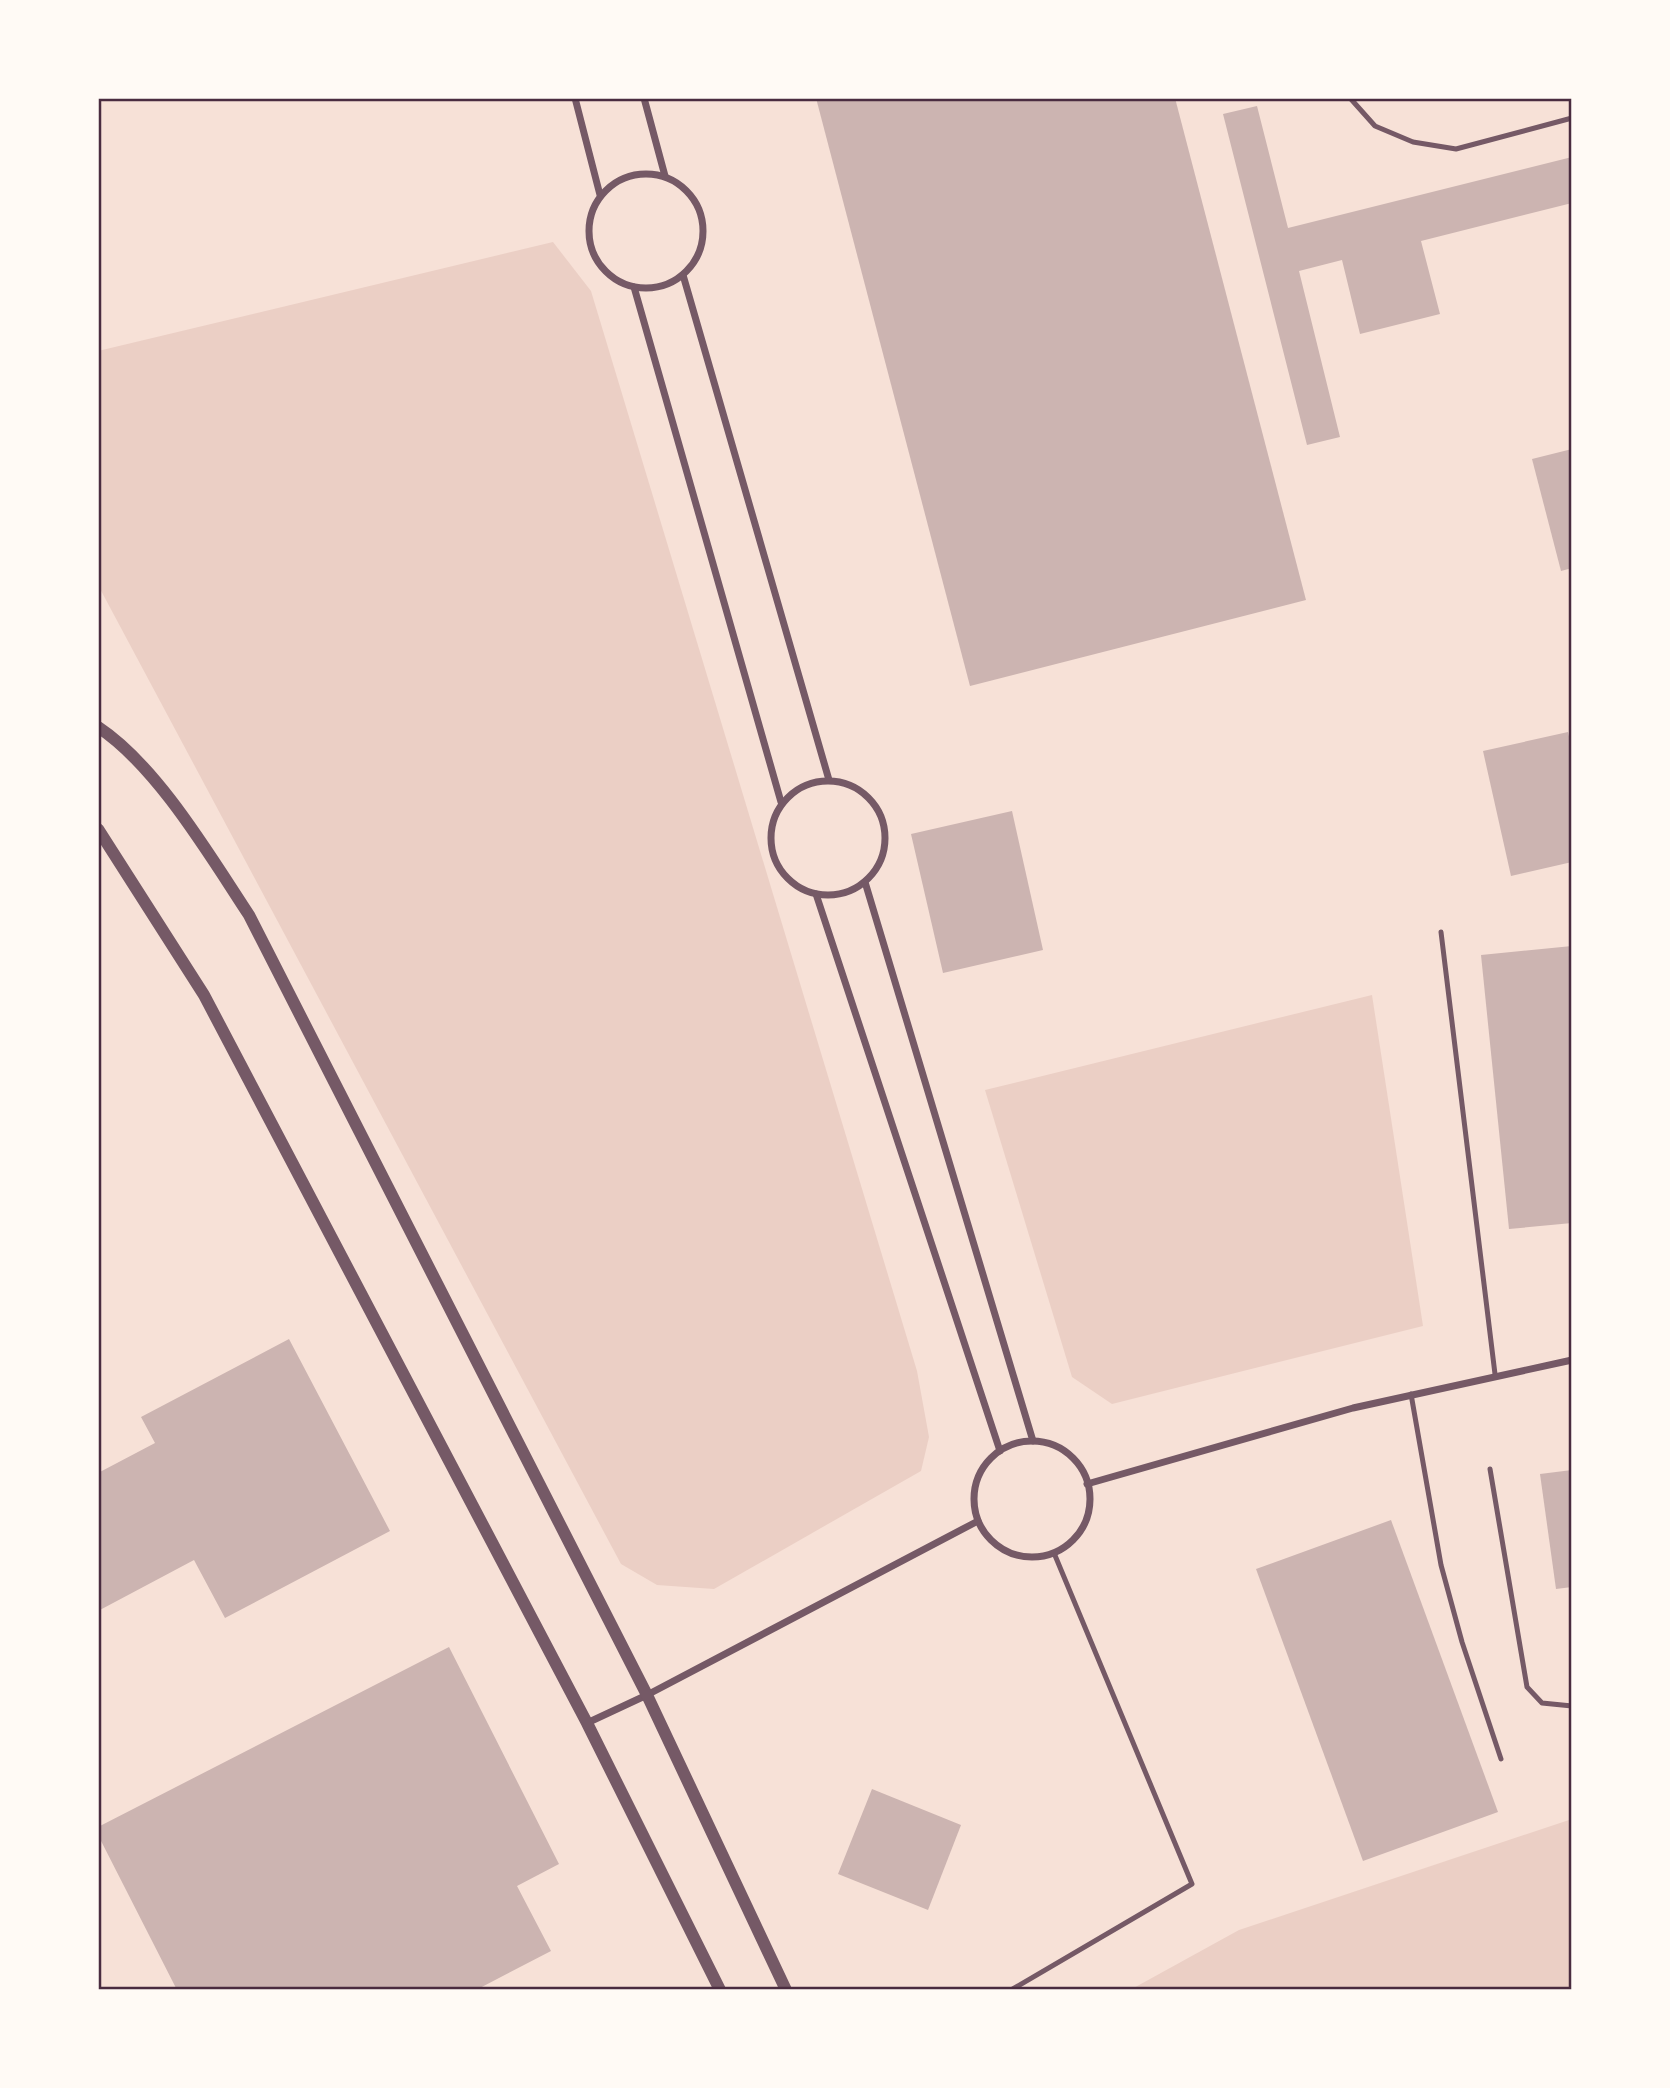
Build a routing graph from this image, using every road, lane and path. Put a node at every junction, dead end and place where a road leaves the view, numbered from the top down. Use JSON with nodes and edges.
{"nodes":[{"id":1,"x":575,"y":98,"type":"edge"},
{"id":2,"x":645,"y":98,"type":"edge"},
{"id":3,"x":1350,"y":98,"type":"edge"},
{"id":4,"x":1572,"y":118,"type":"edge"},
{"id":5,"x":665,"y":176,"type":"junction"},
{"id":6,"x":600,"y":195,"type":"junction"},
{"id":7,"x":684,"y":275,"type":"junction"},
{"id":8,"x":634,"y":287,"type":"junction"},
{"id":9,"x":98,"y":727,"type":"edge"},
{"id":10,"x":829,"y":780,"type":"junction"},
{"id":11,"x":782,"y":802,"type":"junction"},
{"id":12,"x":98,"y":829,"type":"edge"},
{"id":13,"x":864,"y":882,"type":"junction"},
{"id":14,"x":816,"y":894,"type":"junction"},
{"id":15,"x":1441,"y":932,"type":"dead end"},
{"id":16,"x":1572,"y":1360,"type":"edge"},
{"id":17,"x":1496,"y":1374,"type":"junction"},
{"id":18,"x":1410,"y":1394,"type":"junction"},
{"id":19,"x":1033,"y":1441,"type":"junction"},
{"id":20,"x":1000,"y":1451,"type":"junction"},
{"id":21,"x":1489,"y":1469,"type":"dead end"},
{"id":22,"x":1087,"y":1484,"type":"junction"},
{"id":23,"x":978,"y":1521,"type":"junction"},
{"id":24,"x":1054,"y":1553,"type":"junction"},
{"id":25,"x":647,"y":1695,"type":"junction"},
{"id":26,"x":1572,"y":1706,"type":"edge"},
{"id":27,"x":587,"y":1723,"type":"junction"},
{"id":28,"x":1501,"y":1759,"type":"dead end"},
{"id":29,"x":720,"y":1990,"type":"edge"},
{"id":30,"x":786,"y":1990,"type":"edge"},
{"id":31,"x":1011,"y":1990,"type":"edge"}],
"edges":[{"from":1,"to":6,"type":"street"},
{"from":2,"to":5,"type":"street"},
{"from":3,"to":4,"type":"lane"},
{"from":5,"to":6,"type":"street"},
{"from":5,"to":7,"type":"street"},
{"from":6,"to":8,"type":"street"},
{"from":7,"to":8,"type":"street"},
{"from":7,"to":10,"type":"street"},
{"from":8,"to":11,"type":"street"},
{"from":9,"to":25,"type":"street"},
{"from":10,"to":11,"type":"street"},
{"from":10,"to":13,"type":"street"},
{"from":11,"to":14,"type":"street"},
{"from":12,"to":27,"type":"street"},
{"from":13,"to":14,"type":"street"},
{"from":13,"to":19,"type":"street"},
{"from":14,"to":20,"type":"street"},
{"from":15,"to":17,"type":"lane"},
{"from":16,"to":17,"type":"street"},
{"from":17,"to":18,"type":"street"},
{"from":18,"to":22,"type":"street"},
{"from":18,"to":28,"type":"lane"},
{"from":19,"to":20,"type":"street"},
{"from":19,"to":22,"type":"street"},
{"from":20,"to":23,"type":"street"},
{"from":21,"to":26,"type":"lane"},
{"from":22,"to":24,"type":"street"},
{"from":23,"to":24,"type":"street"},
{"from":23,"to":25,"type":"street"},
{"from":24,"to":31,"type":"lane"},
{"from":25,"to":27,"type":"street"},
{"from":25,"to":30,"type":"street"},
{"from":27,"to":29,"type":"street"}]}
